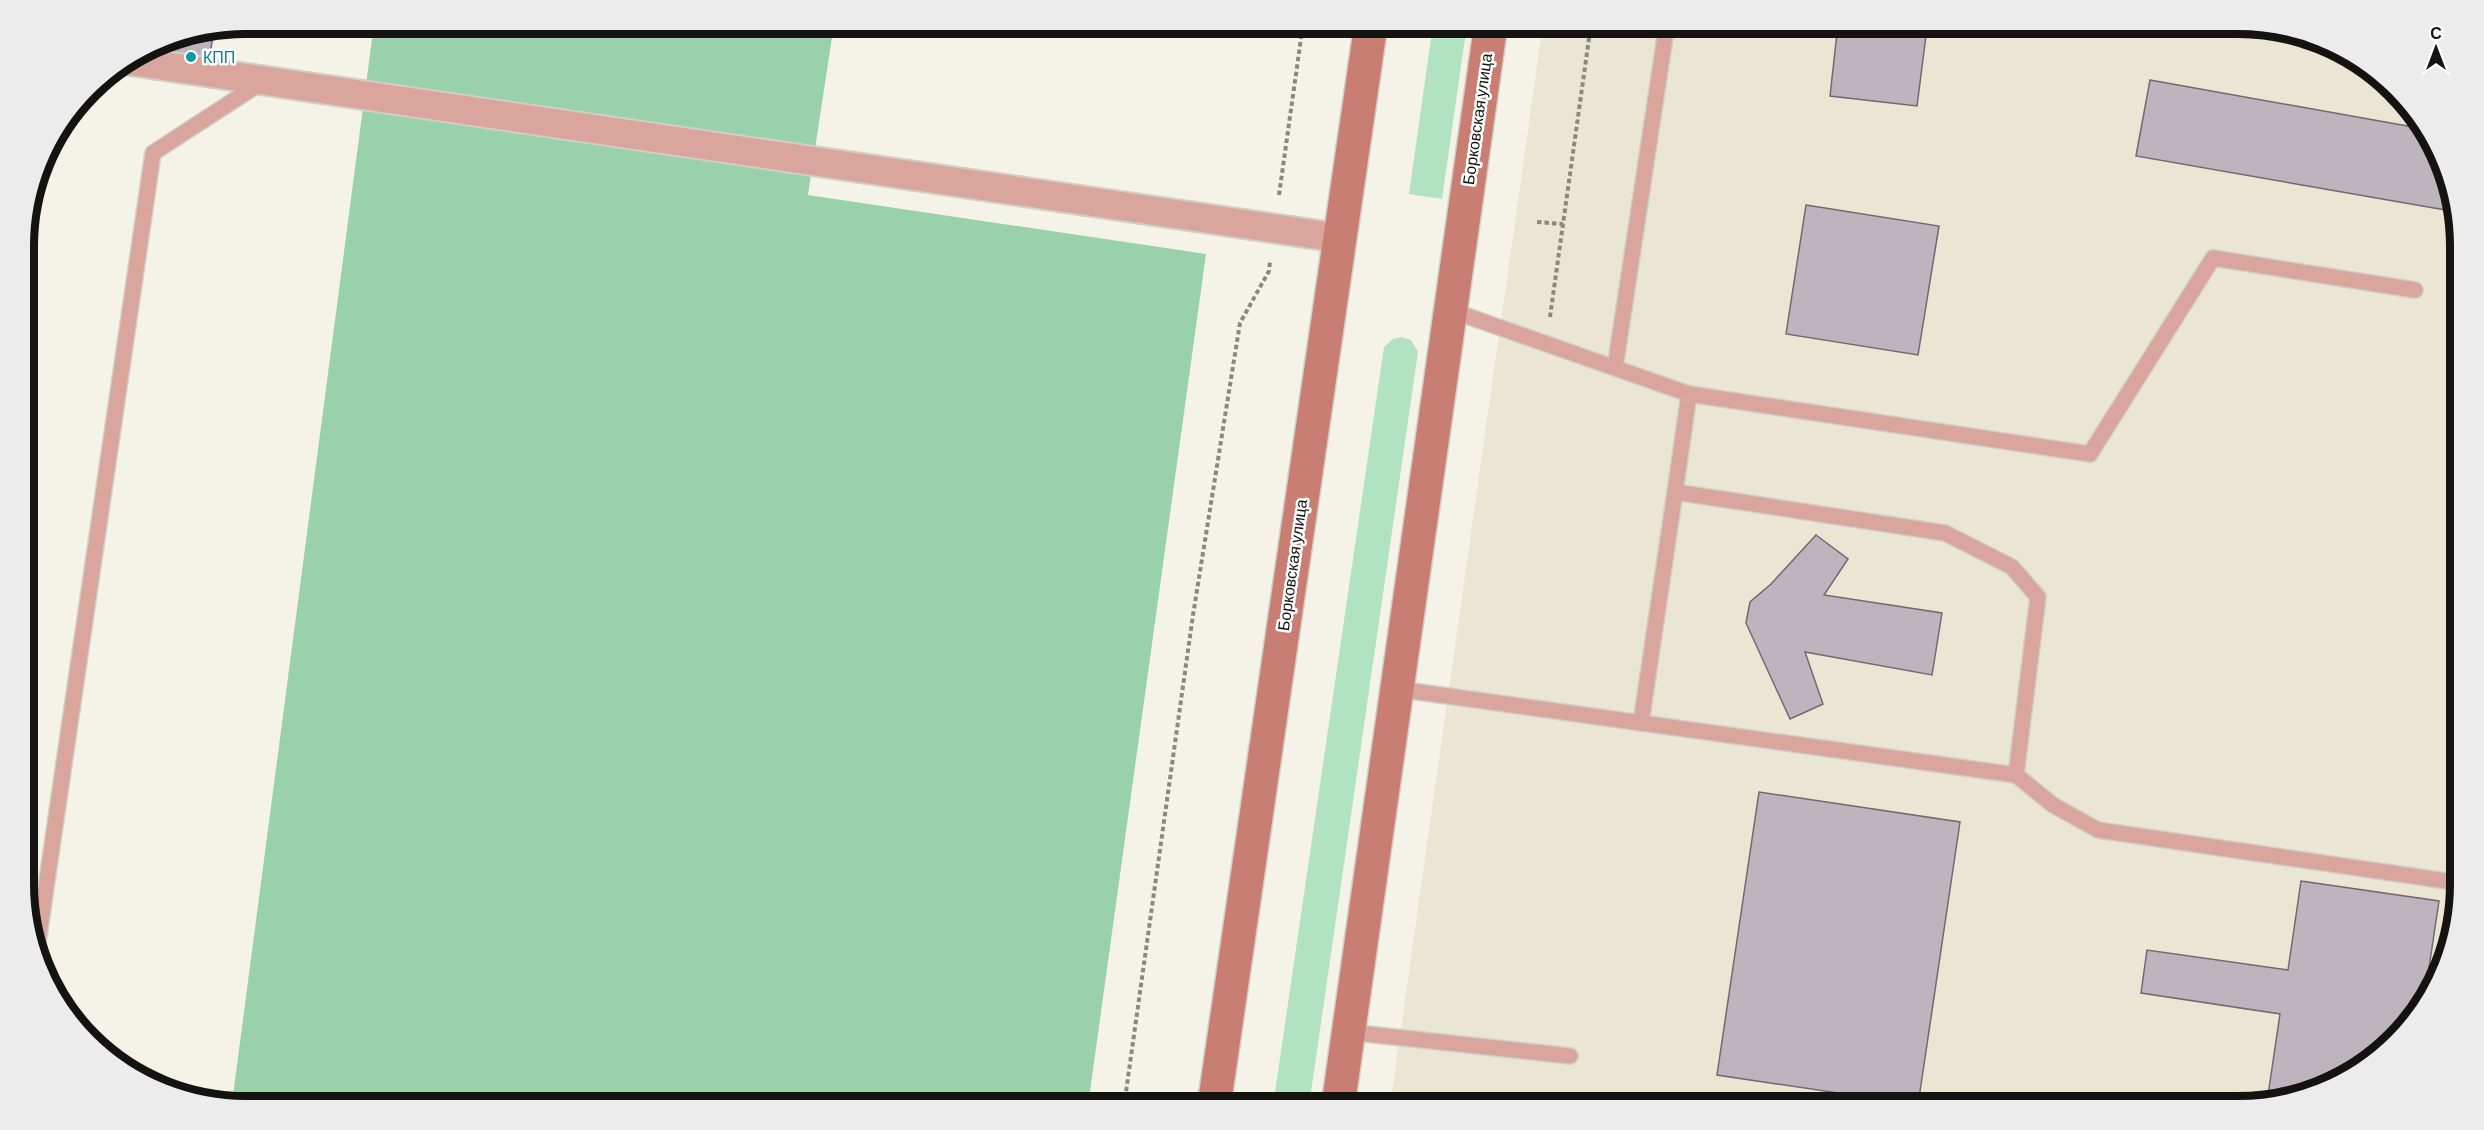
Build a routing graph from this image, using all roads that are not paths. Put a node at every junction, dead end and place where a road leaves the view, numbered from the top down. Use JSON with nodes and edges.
{"nodes":[{"id":1,"x":1370,"y":34,"type":"edge"},
{"id":2,"x":1490,"y":34,"type":"edge"},
{"id":3,"x":1666,"y":34,"type":"edge"},
{"id":4,"x":141,"y":63,"type":"edge"},
{"id":5,"x":264,"y":81,"type":"junction"},
{"id":6,"x":1339,"y":238,"type":"junction"},
{"id":7,"x":2415,"y":290,"type":"dead end"},
{"id":8,"x":1450,"y":310,"type":"junction"},
{"id":9,"x":1615,"y":368,"type":"junction"},
{"id":10,"x":1689,"y":394,"type":"junction"},
{"id":11,"x":1675,"y":492,"type":"junction"},
{"id":12,"x":1397,"y":689,"type":"junction"},
{"id":13,"x":1641,"y":723,"type":"junction"},
{"id":14,"x":2016,"y":775,"type":"junction"},
{"id":15,"x":2450,"y":882,"type":"edge"},
{"id":16,"x":40,"y":929,"type":"edge"},
{"id":17,"x":1348,"y":1032,"type":"junction"},
{"id":18,"x":1570,"y":1056,"type":"dead end"},
{"id":19,"x":1215,"y":1096,"type":"edge"},
{"id":20,"x":1339,"y":1096,"type":"edge"}],
"edges":[{"from":1,"to":6,"type":"main road","name":"Борковская улица"},
{"from":2,"to":8,"type":"main road","name":"Борковская улица"},
{"from":3,"to":9,"type":"lane"},
{"from":4,"to":5,"type":"street"},
{"from":5,"to":6,"type":"street"},
{"from":5,"to":16,"type":"lane"},
{"from":6,"to":19,"type":"main road","name":"Борковская улица"},
{"from":7,"to":10,"type":"lane"},
{"from":8,"to":9,"type":"lane"},
{"from":8,"to":12,"type":"main road","name":"Борковская улица"},
{"from":9,"to":10,"type":"lane"},
{"from":10,"to":11,"type":"lane"},
{"from":11,"to":13,"type":"lane"},
{"from":11,"to":14,"type":"lane"},
{"from":12,"to":13,"type":"lane"},
{"from":12,"to":17,"type":"main road","name":"Борковская улица"},
{"from":13,"to":14,"type":"lane"},
{"from":14,"to":15,"type":"lane"},
{"from":17,"to":18,"type":"lane"},
{"from":17,"to":20,"type":"main road","name":"Борковская улица"}]}
